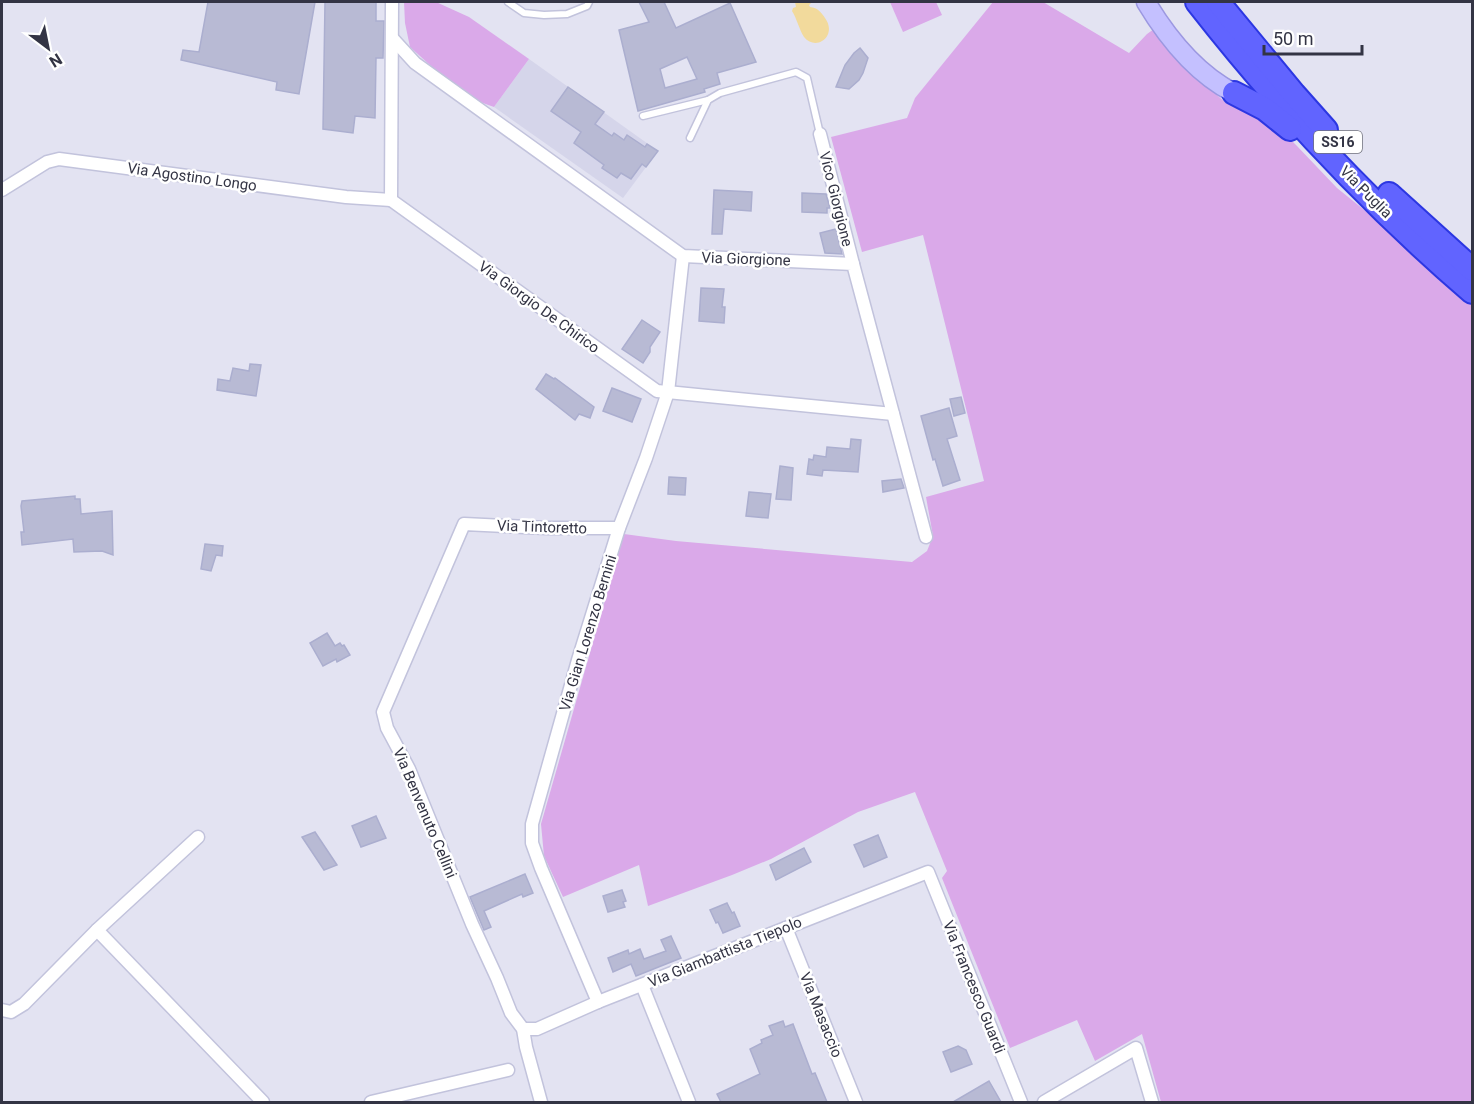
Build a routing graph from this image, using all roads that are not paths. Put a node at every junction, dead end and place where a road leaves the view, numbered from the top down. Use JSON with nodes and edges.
{"nodes":[{"id":1,"x":392,"y":2,"type":"edge"},
{"id":2,"x":508,"y":2,"type":"edge"},
{"id":3,"x":589,"y":2,"type":"edge"},
{"id":4,"x":1146,"y":2,"type":"edge"},
{"id":5,"x":1197,"y":2,"type":"edge"},
{"id":6,"x":1218,"y":2,"type":"edge"},
{"id":7,"x":393,"y":39,"type":"junction"},
{"id":8,"x":1234,"y":93,"type":"joint"},
{"id":9,"x":708,"y":100,"type":"junction"},
{"id":10,"x":643,"y":116,"type":"dead end"},
{"id":11,"x":820,"y":134,"type":"joint"},
{"id":12,"x":690,"y":138,"type":"dead end"},
{"id":13,"x":2,"y":190,"type":"edge"},
{"id":14,"x":391,"y":200,"type":"junction"},
{"id":15,"x":1378,"y":204,"type":"junction"},
{"id":16,"x":683,"y":256,"type":"junction"},
{"id":17,"x":853,"y":264,"type":"junction"},
{"id":18,"x":1473,"y":269,"type":"edge"},
{"id":19,"x":1473,"y":292,"type":"edge"},
{"id":20,"x":668,"y":392,"type":"junction"},
{"id":21,"x":893,"y":414,"type":"junction"},
{"id":22,"x":464,"y":524,"type":"joint"},
{"id":23,"x":619,"y":528,"type":"junction"},
{"id":24,"x":926,"y":537,"type":"dead end"},
{"id":25,"x":198,"y":837,"type":"dead end"},
{"id":26,"x":928,"y":872,"type":"joint"},
{"id":27,"x":786,"y":928,"type":"junction"},
{"id":28,"x":98,"y":930,"type":"junction"},
{"id":29,"x":642,"y":985,"type":"junction"},
{"id":30,"x":598,"y":1002,"type":"junction"},
{"id":31,"x":2,"y":1010,"type":"edge"},
{"id":32,"x":523,"y":1029,"type":"junction"},
{"id":33,"x":508,"y":1070,"type":"dead end"},
{"id":34,"x":262,"y":1102,"type":"edge"},
{"id":35,"x":371,"y":1102,"type":"edge"},
{"id":36,"x":541,"y":1102,"type":"edge"},
{"id":37,"x":689,"y":1102,"type":"edge"},
{"id":38,"x":856,"y":1102,"type":"edge"},
{"id":39,"x":1021,"y":1102,"type":"edge"},
{"id":40,"x":1044,"y":1102,"type":"edge"},
{"id":41,"x":1152,"y":1102,"type":"edge"}],
"edges":[{"from":1,"to":7,"type":"street"},
{"from":2,"to":3,"type":"lane"},
{"from":4,"to":8,"type":"street"},
{"from":5,"to":15,"type":"highway","name":"Via Puglia","number":"SS16"},
{"from":6,"to":18,"type":"highway","name":"Via Puglia","number":"SS16"},
{"from":7,"to":14,"type":"street"},
{"from":7,"to":16,"type":"street","name":"Via Giorgione"},
{"from":8,"to":15,"type":"highway"},
{"from":9,"to":10,"type":"lane"},
{"from":9,"to":11,"type":"lane"},
{"from":9,"to":12,"type":"lane"},
{"from":11,"to":17,"type":"street","name":"Vico Giorgione"},
{"from":13,"to":14,"type":"street","name":"Via Agostino Longo"},
{"from":14,"to":20,"type":"street","name":"Via Giorgio De Chirico"},
{"from":15,"to":19,"type":"highway","name":"Via Puglia","number":"SS16"},
{"from":16,"to":17,"type":"street","name":"Via Giorgione"},
{"from":16,"to":20,"type":"street","name":"Via Gian Lorenzo Bernini"},
{"from":17,"to":21,"type":"street"},
{"from":20,"to":21,"type":"street","name":"Via Giorgio De Chirico"},
{"from":20,"to":23,"type":"street","name":"Via Gian Lorenzo Bernini"},
{"from":21,"to":24,"type":"street"},
{"from":22,"to":23,"type":"street","name":"Via Tintoretto"},
{"from":22,"to":32,"type":"street","name":"Via Benvenuto Cellini"},
{"from":23,"to":30,"type":"street","name":"Via Gian Lorenzo Bernini"},
{"from":25,"to":28,"type":"street"},
{"from":26,"to":27,"type":"street","name":"Via Giambattista Tiepolo"},
{"from":26,"to":39,"type":"street","name":"Via Francesco Guardi"},
{"from":27,"to":29,"type":"street","name":"Via Giambattista Tiepolo"},
{"from":27,"to":38,"type":"street","name":"Via Masaccio"},
{"from":28,"to":31,"type":"street"},
{"from":28,"to":34,"type":"street"},
{"from":29,"to":30,"type":"street","name":"Via Giambattista Tiepolo"},
{"from":29,"to":37,"type":"street"},
{"from":30,"to":32,"type":"street","name":"Via Giambattista Tiepolo"},
{"from":32,"to":36,"type":"street","name":"Via Benvenuto Cellini"},
{"from":33,"to":35,"type":"street"},
{"from":40,"to":41,"type":"street"}]}
